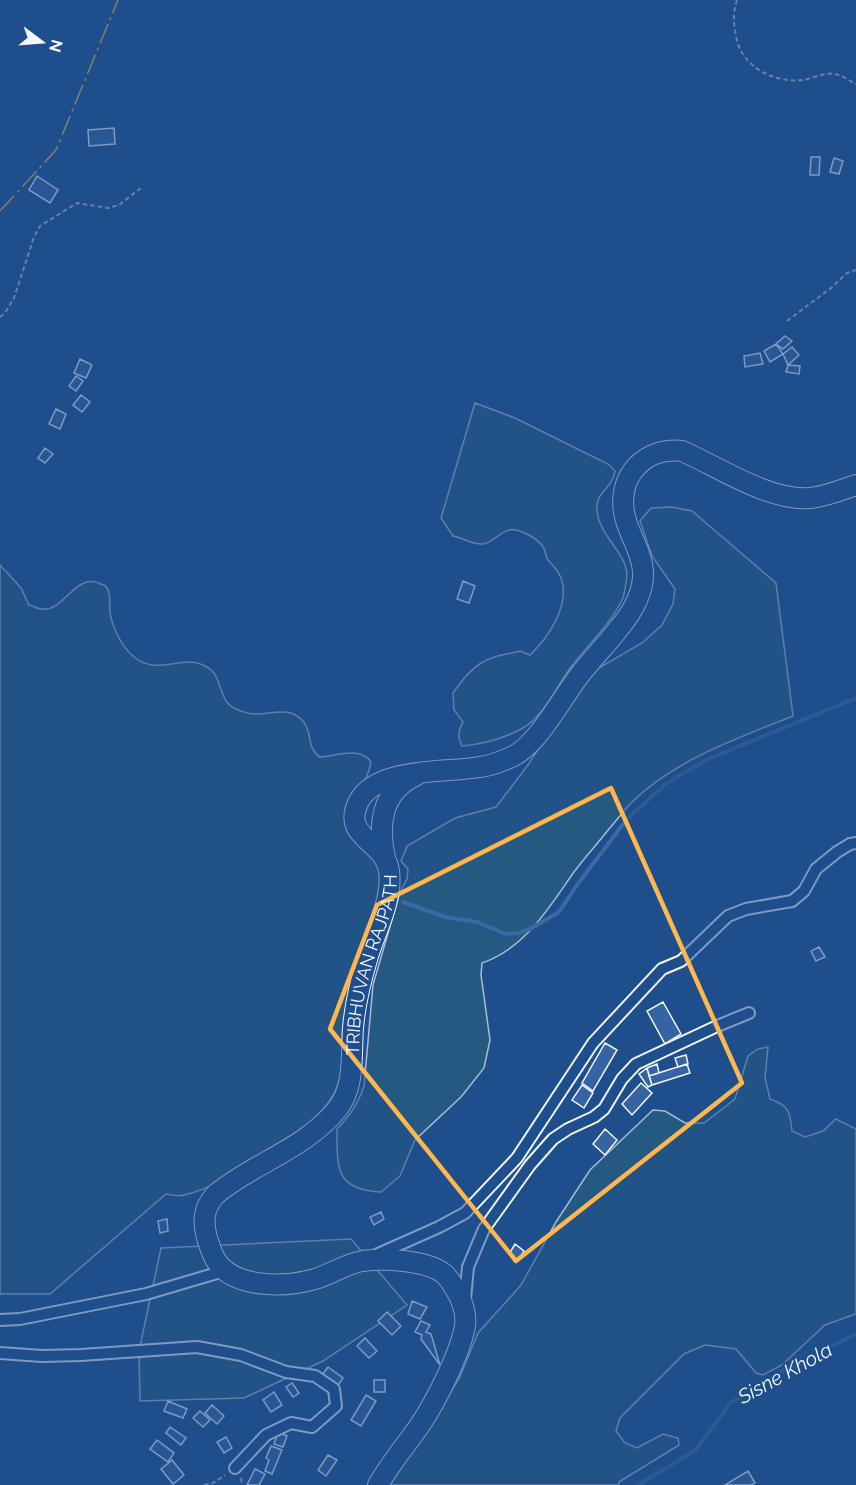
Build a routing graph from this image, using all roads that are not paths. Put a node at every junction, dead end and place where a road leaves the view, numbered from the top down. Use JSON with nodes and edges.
{"nodes":[{"id":1,"x":856,"y":485,"type":"edge"},
{"id":2,"x":419,"y":774,"type":"junction"},
{"id":3,"x":856,"y":843,"type":"edge"},
{"id":4,"x":385,"y":858,"type":"junction"},
{"id":5,"x":748,"y":1013,"type":"dead end"},
{"id":6,"x":517,"y":1158,"type":"junction"},
{"id":7,"x":530,"y":1165,"type":"junction"},
{"id":8,"x":362,"y":1262,"type":"junction"},
{"id":9,"x":224,"y":1271,"type":"junction"},
{"id":10,"x":465,"y":1314,"type":"junction"},
{"id":11,"x":0,"y":1320,"type":"edge"},
{"id":12,"x":0,"y":1353,"type":"edge"},
{"id":13,"x":235,"y":1468,"type":"road end"},
{"id":14,"x":378,"y":1485,"type":"edge"}],
"edges":[{"from":1,"to":2,"type":"highway","name":"TRIBHUVAN RAJPATH"},
{"from":2,"to":4,"type":"highway"},
{"from":2,"to":4,"type":"highway","name":"TRIBHUVAN RAJPATH"},
{"from":3,"to":6,"type":"street"},
{"from":4,"to":9,"type":"highway","name":"TRIBHUVAN RAJPATH"},
{"from":5,"to":7,"type":"street"},
{"from":6,"to":7,"type":"street"},
{"from":6,"to":8,"type":"street"},
{"from":7,"to":10,"type":"street"},
{"from":8,"to":9,"type":"highway"},
{"from":8,"to":10,"type":"highway"},
{"from":9,"to":11,"type":"street"},
{"from":10,"to":14,"type":"highway"},
{"from":12,"to":13,"type":"street"}]}
